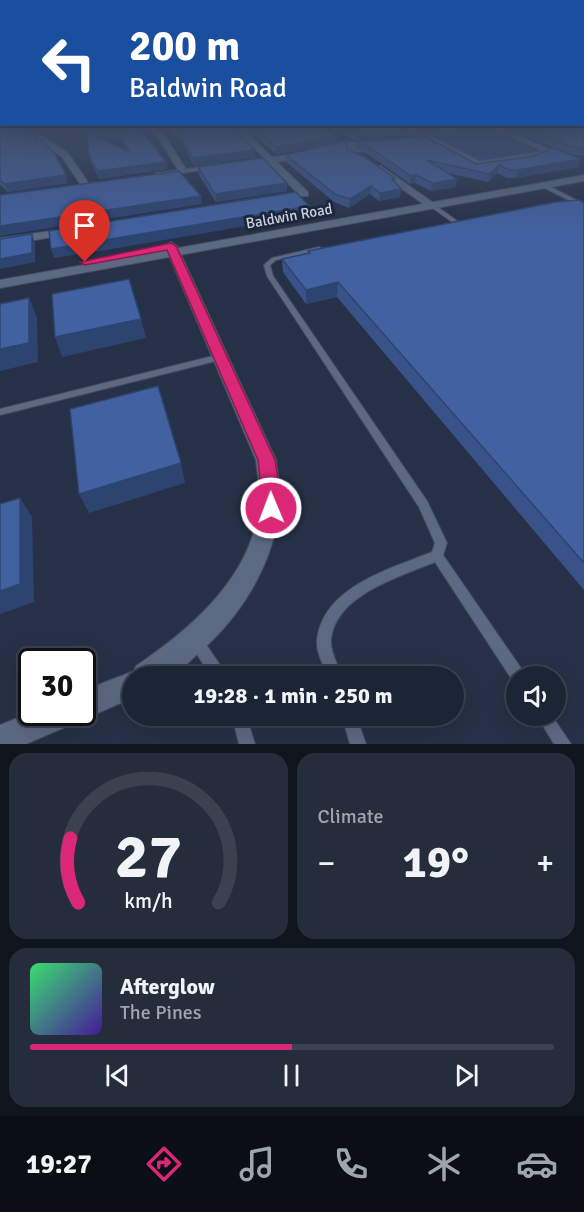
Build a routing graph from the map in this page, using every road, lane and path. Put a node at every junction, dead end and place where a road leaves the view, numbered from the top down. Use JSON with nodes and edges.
{"nodes":[{"id":1,"x":271,"y":160,"type":"edge"},
{"id":2,"x":69,"y":161,"type":"edge"},
{"id":3,"x":177,"y":161,"type":"edge"},
{"id":4,"x":265,"y":161,"type":"edge"},
{"id":5,"x":473,"y":161,"type":"edge"},
{"id":6,"x":501,"y":161,"type":"edge"},
{"id":7,"x":238,"y":164,"type":"edge"},
{"id":8,"x":373,"y":164,"type":"edge"},
{"id":9,"x":228,"y":166,"type":"edge"},
{"id":10,"x":184,"y":172,"type":"junction"},
{"id":11,"x":584,"y":172,"type":"edge"},
{"id":12,"x":151,"y":176,"type":"edge"},
{"id":13,"x":584,"y":178,"type":"edge"},
{"id":14,"x":96,"y":184,"type":"edge"},
{"id":15,"x":85,"y":185,"type":"junction"},
{"id":16,"x":543,"y":185,"type":"junction"},
{"id":17,"x":74,"y":187,"type":"edge"},
{"id":18,"x":298,"y":195,"type":"edge"},
{"id":19,"x":572,"y":200,"type":"junction"},
{"id":20,"x":561,"y":202,"type":"edge"},
{"id":21,"x":429,"y":203,"type":"junction"},
{"id":22,"x":584,"y":206,"type":"edge"},
{"id":23,"x":468,"y":220,"type":"edge"},
{"id":24,"x":457,"y":223,"type":"junction"},
{"id":25,"x":446,"y":225,"type":"edge"},
{"id":26,"x":82,"y":229,"type":"edge"},
{"id":27,"x":0,"y":242,"type":"edge"},
{"id":28,"x":333,"y":247,"type":"edge"},
{"id":29,"x":172,"y":250,"type":"junction"},
{"id":30,"x":0,"y":277,"type":"edge"},
{"id":31,"x":0,"y":284,"type":"edge"},
{"id":32,"x":220,"y":357,"type":"junction"},
{"id":33,"x":0,"y":412,"type":"edge"},
{"id":34,"x":437,"y":556,"type":"junction"},
{"id":35,"x":195,"y":641,"type":"junction"},
{"id":36,"x":160,"y":666,"type":"edge"},
{"id":37,"x":212,"y":666,"type":"edge"},
{"id":38,"x":332,"y":666,"type":"edge"},
{"id":39,"x":511,"y":666,"type":"edge"},
{"id":40,"x":122,"y":688,"type":"edge"},
{"id":41,"x":96,"y":700,"type":"edge"},
{"id":42,"x":34,"y":726,"type":"edge"},
{"id":43,"x":242,"y":726,"type":"edge"},
{"id":44,"x":352,"y":726,"type":"edge"},
{"id":45,"x":551,"y":726,"type":"edge"},
{"id":46,"x":0,"y":740,"type":"edge"},
{"id":47,"x":247,"y":744,"type":"edge"},
{"id":48,"x":358,"y":744,"type":"edge"},
{"id":49,"x":563,"y":744,"type":"edge"}],
"edges":[{"from":1,"to":18,"type":"street"},
{"from":2,"to":15,"type":"street"},
{"from":3,"to":10,"type":"street"},
{"from":4,"to":7,"type":"street"},
{"from":5,"to":6,"type":"street"},
{"from":8,"to":21,"type":"street"},
{"from":9,"to":10,"type":"street"},
{"from":10,"to":12,"type":"street"},
{"from":11,"to":21,"type":"street","name":"Baldwin Road"},
{"from":13,"to":16,"type":"street","name":"Baldwin Road"},
{"from":14,"to":15,"type":"street"},
{"from":15,"to":17,"type":"street"},
{"from":16,"to":19,"type":"lane"},
{"from":16,"to":21,"type":"street","name":"Baldwin Road"},
{"from":19,"to":20,"type":"lane"},
{"from":19,"to":22,"type":"lane"},
{"from":21,"to":24,"type":"lane"},
{"from":21,"to":29,"type":"street","name":"Baldwin Road"},
{"from":23,"to":24,"type":"lane"},
{"from":24,"to":25,"type":"lane"},
{"from":26,"to":27,"type":"street"},
{"from":28,"to":34,"type":"lane"},
{"from":29,"to":30,"type":"street","name":"Baldwin Road"},
{"from":29,"to":31,"type":"street","name":"Baldwin Road"},
{"from":29,"to":32,"type":"street"},
{"from":32,"to":33,"type":"lane"},
{"from":32,"to":35,"type":"street"},
{"from":34,"to":38,"type":"lane"},
{"from":34,"to":39,"type":"lane"},
{"from":35,"to":36,"type":"street"},
{"from":35,"to":37,"type":"lane"},
{"from":40,"to":41,"type":"street"},
{"from":42,"to":46,"type":"street"},
{"from":43,"to":47,"type":"lane"},
{"from":44,"to":48,"type":"lane"},
{"from":45,"to":49,"type":"lane"}]}
